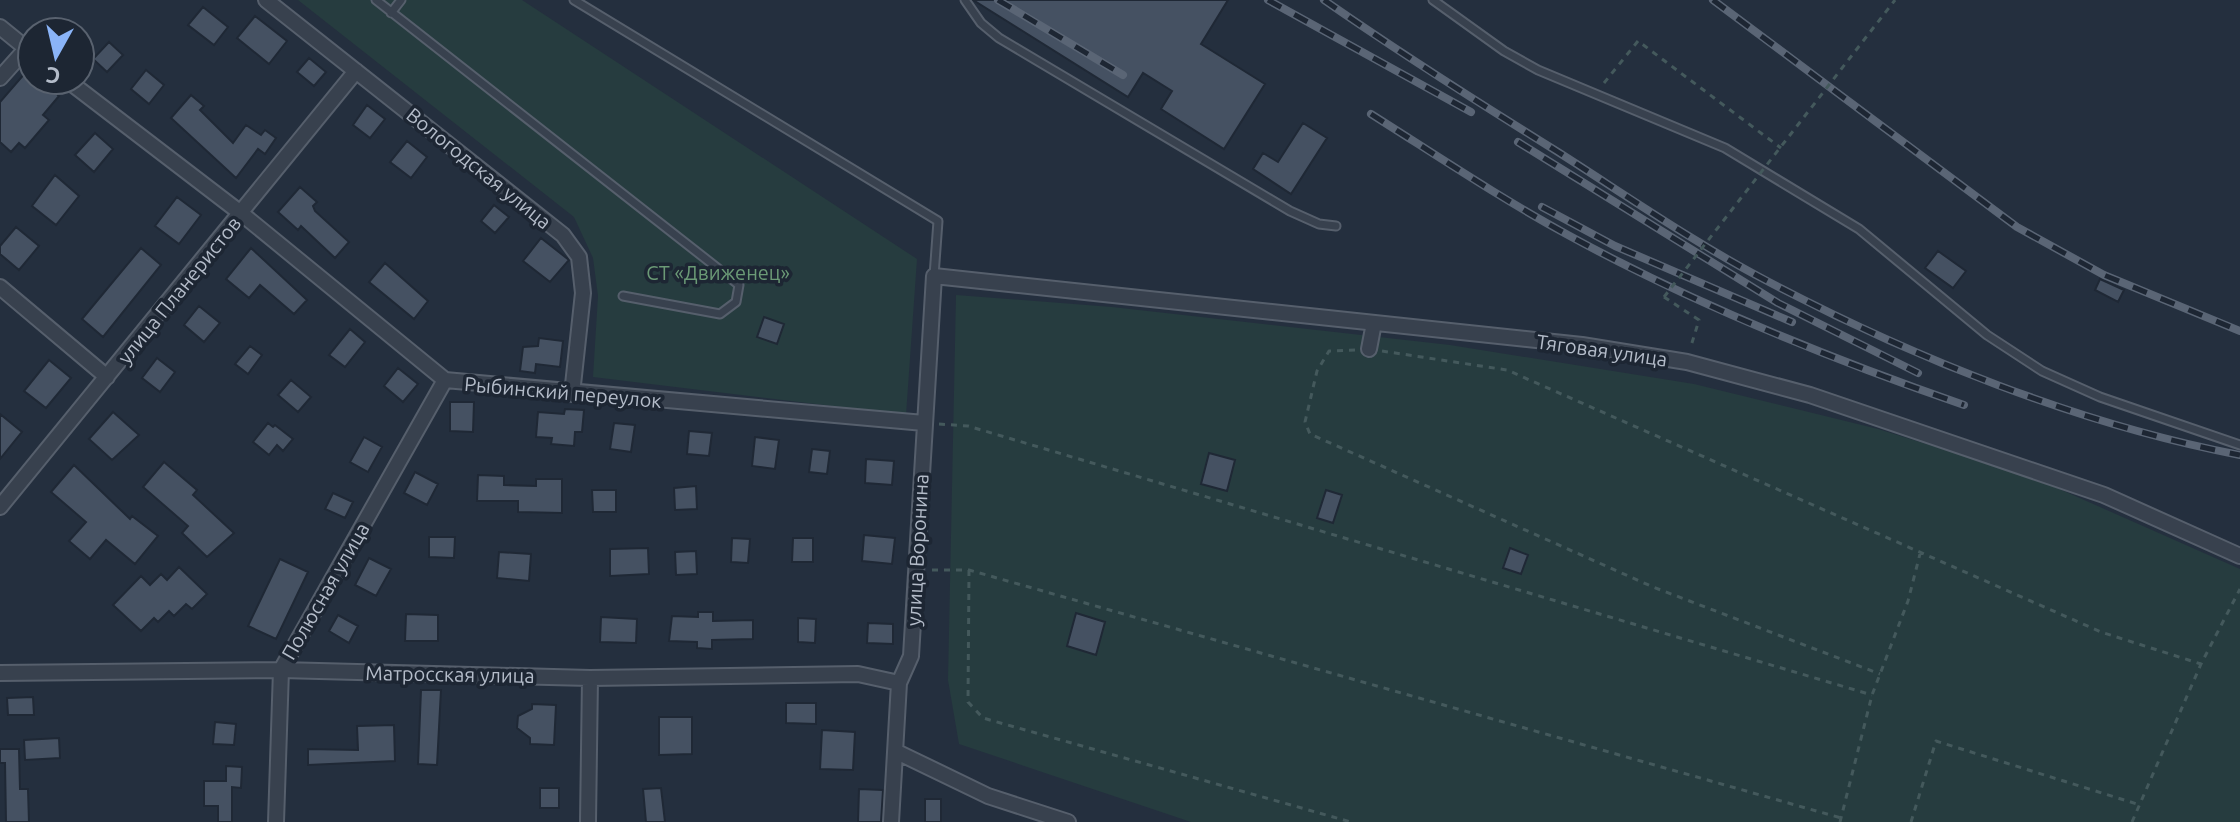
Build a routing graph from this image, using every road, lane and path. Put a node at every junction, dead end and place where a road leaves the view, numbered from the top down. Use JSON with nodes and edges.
{"nodes":[{"id":1,"x":266,"y":0,"type":"edge"},
{"id":2,"x":376,"y":0,"type":"edge"},
{"id":3,"x":401,"y":0,"type":"edge"},
{"id":4,"x":574,"y":0,"type":"edge"},
{"id":5,"x":965,"y":0,"type":"edge"},
{"id":6,"x":1433,"y":0,"type":"edge"},
{"id":7,"x":1895,"y":0,"type":"edge"},
{"id":8,"x":391,"y":13,"type":"junction"},
{"id":9,"x":0,"y":27,"type":"edge"},
{"id":10,"x":16,"y":40,"type":"edge"},
{"id":11,"x":16,"y":63,"type":"edge"},
{"id":12,"x":356,"y":71,"type":"junction"},
{"id":13,"x":0,"y":78,"type":"edge"},
{"id":14,"x":88,"y":96,"type":"edge"},
{"id":15,"x":1594,"y":96,"type":"junction"},
{"id":16,"x":1781,"y":148,"type":"junction"},
{"id":17,"x":242,"y":214,"type":"junction"},
{"id":18,"x":1336,"y":226,"type":"dead end"},
{"id":19,"x":934,"y":276,"type":"junction"},
{"id":20,"x":0,"y":287,"type":"edge"},
{"id":21,"x":623,"y":296,"type":"dead end"},
{"id":22,"x":1374,"y":323,"type":"junction"},
{"id":23,"x":1369,"y":349,"type":"junction"},
{"id":24,"x":1687,"y":362,"type":"junction"},
{"id":25,"x":107,"y":377,"type":"junction"},
{"id":26,"x":445,"y":380,"type":"junction"},
{"id":27,"x":572,"y":394,"type":"junction"},
{"id":28,"x":924,"y":423,"type":"junction"},
{"id":29,"x":2240,"y":445,"type":"edge"},
{"id":30,"x":0,"y":507,"type":"edge"},
{"id":31,"x":1921,"y":550,"type":"junction"},
{"id":32,"x":2240,"y":556,"type":"edge"},
{"id":33,"x":915,"y":570,"type":"junction"},
{"id":34,"x":969,"y":570,"type":"junction"},
{"id":35,"x":2240,"y":589,"type":"edge"},
{"id":36,"x":2201,"y":664,"type":"junction"},
{"id":37,"x":281,"y":670,"type":"junction"},
{"id":38,"x":0,"y":673,"type":"edge"},
{"id":39,"x":1880,"y":674,"type":"junction"},
{"id":40,"x":590,"y":678,"type":"junction"},
{"id":41,"x":899,"y":683,"type":"junction"},
{"id":42,"x":1872,"y":695,"type":"junction"},
{"id":43,"x":897,"y":752,"type":"junction"},
{"id":44,"x":2137,"y":804,"type":"junction"},
{"id":45,"x":1841,"y":820,"type":"edge"},
{"id":46,"x":276,"y":822,"type":"edge"},
{"id":47,"x":588,"y":822,"type":"edge"},
{"id":48,"x":891,"y":822,"type":"edge"},
{"id":49,"x":1068,"y":822,"type":"edge"},
{"id":50,"x":1351,"y":822,"type":"edge"},
{"id":51,"x":1911,"y":822,"type":"edge"},
{"id":52,"x":2132,"y":822,"type":"edge"}],
"edges":[{"from":1,"to":12,"type":"street","name":"Вологодская улица"},
{"from":2,"to":8,"type":"lane"},
{"from":3,"to":8,"type":"lane"},
{"from":4,"to":19,"type":"lane"},
{"from":5,"to":18,"type":"lane"},
{"from":6,"to":15,"type":"lane"},
{"from":7,"to":16,"type":"path","bridge":true},
{"from":8,"to":21,"type":"lane"},
{"from":9,"to":10,"type":"street"},
{"from":11,"to":13,"type":"street"},
{"from":12,"to":17,"type":"street","name":"улица Планеристов"},
{"from":12,"to":27,"type":"street","name":"Вологодская улица"},
{"from":14,"to":17,"type":"street","name":"Рыбинский переулок"},
{"from":15,"to":16,"type":"path"},
{"from":15,"to":29,"type":"lane"},
{"from":16,"to":24,"type":"path","bridge":true},
{"from":17,"to":25,"type":"street","name":"улица Планеристов"},
{"from":17,"to":26,"type":"street","name":"Рыбинский переулок"},
{"from":19,"to":22,"type":"street","name":"Тяговая улица"},
{"from":19,"to":28,"type":"street","name":"улица Воронина"},
{"from":20,"to":25,"type":"street"},
{"from":22,"to":23,"type":"street"},
{"from":22,"to":24,"type":"street","name":"Тяговая улица"},
{"from":23,"to":31,"type":"path"},
{"from":23,"to":39,"type":"path"},
{"from":24,"to":32,"type":"street","name":"Тяговая улица"},
{"from":25,"to":30,"type":"street","name":"улица Планеристов"},
{"from":26,"to":27,"type":"street","name":"Рыбинский переулок"},
{"from":26,"to":37,"type":"street","name":"Полюсная улица"},
{"from":27,"to":28,"type":"street","name":"Рыбинский переулок"},
{"from":28,"to":33,"type":"street","name":"улица Воронина"},
{"from":28,"to":42,"type":"path"},
{"from":31,"to":36,"type":"path"},
{"from":31,"to":39,"type":"path"},
{"from":33,"to":34,"type":"path"},
{"from":33,"to":41,"type":"street","name":"улица Воронина"},
{"from":34,"to":45,"type":"path"},
{"from":34,"to":50,"type":"path"},
{"from":35,"to":36,"type":"path"},
{"from":36,"to":44,"type":"path"},
{"from":37,"to":38,"type":"street","name":"Матросская улица"},
{"from":37,"to":40,"type":"street","name":"Матросская улица"},
{"from":37,"to":46,"type":"street","name":"Полюсная улица"},
{"from":39,"to":42,"type":"path"},
{"from":40,"to":41,"type":"street","name":"Матросская улица"},
{"from":40,"to":47,"type":"street"},
{"from":41,"to":43,"type":"street","name":"улица Воронина"},
{"from":42,"to":45,"type":"path"},
{"from":43,"to":48,"type":"street","name":"улица Воронина"},
{"from":43,"to":49,"type":"street"},
{"from":44,"to":51,"type":"path"},
{"from":44,"to":52,"type":"path"}]}
